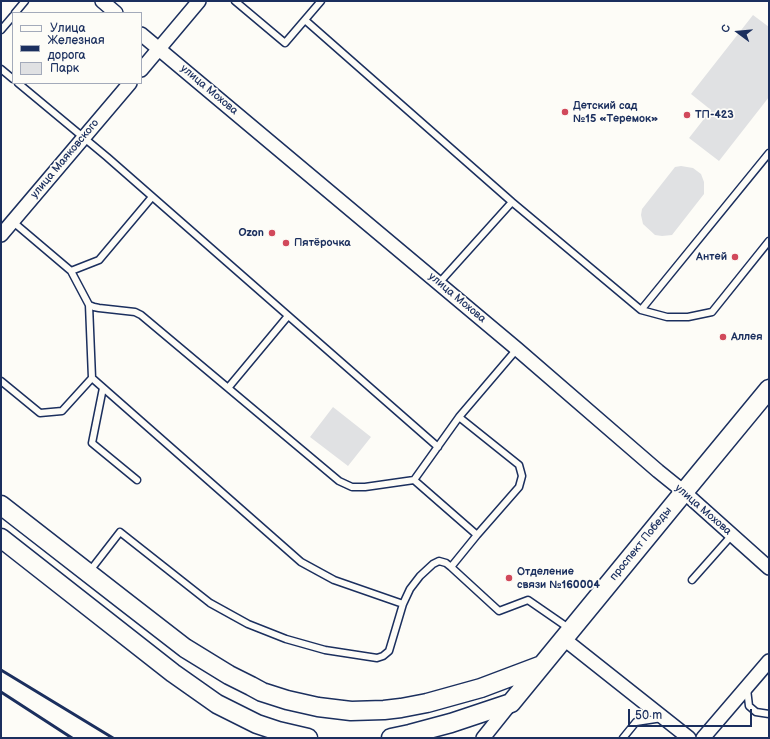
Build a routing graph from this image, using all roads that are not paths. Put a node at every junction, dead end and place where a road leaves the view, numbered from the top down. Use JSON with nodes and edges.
{"nodes":[{"id":1,"x":25,"y":1,"type":"edge"},
{"id":2,"x":102,"y":1,"type":"edge"},
{"id":3,"x":199,"y":1,"type":"edge"},
{"id":4,"x":235,"y":1,"type":"edge"},
{"id":5,"x":321,"y":1,"type":"edge"},
{"id":6,"x":16,"y":12,"type":"edge"},
{"id":7,"x":115,"y":12,"type":"edge"},
{"id":8,"x":12,"y":17,"type":"edge"},
{"id":9,"x":305,"y":20,"type":"junction"},
{"id":10,"x":1,"y":30,"type":"edge"},
{"id":11,"x":142,"y":35,"type":"edge"},
{"id":12,"x":159,"y":48,"type":"junction"},
{"id":13,"x":1,"y":69,"type":"edge"},
{"id":14,"x":142,"y":69,"type":"edge"},
{"id":15,"x":12,"y":78,"type":"edge"},
{"id":16,"x":19,"y":84,"type":"edge"},
{"id":17,"x":129,"y":84,"type":"edge"},
{"id":18,"x":84,"y":138,"type":"junction"},
{"id":19,"x":769,"y":153,"type":"edge"},
{"id":20,"x":152,"y":198,"type":"junction"},
{"id":21,"x":512,"y":202,"type":"junction"},
{"id":22,"x":12,"y":221,"type":"junction"},
{"id":23,"x":1,"y":235,"type":"edge"},
{"id":24,"x":769,"y":241,"type":"edge"},
{"id":25,"x":71,"y":271,"type":"junction"},
{"id":26,"x":439,"y":283,"type":"junction"},
{"id":27,"x":89,"y":305,"type":"junction"},
{"id":28,"x":641,"y":310,"type":"junction"},
{"id":29,"x":288,"y":316,"type":"junction"},
{"id":30,"x":517,"y":349,"type":"junction"},
{"id":31,"x":92,"y":378,"type":"junction"},
{"id":32,"x":1,"y":381,"type":"edge"},
{"id":33,"x":103,"y":388,"type":"junction"},
{"id":34,"x":228,"y":388,"type":"junction"},
{"id":35,"x":769,"y":389,"type":"edge"},
{"id":36,"x":459,"y":417,"type":"junction"},
{"id":37,"x":438,"y":447,"type":"junction"},
{"id":38,"x":137,"y":480,"type":"dead end"},
{"id":39,"x":414,"y":480,"type":"junction"},
{"id":40,"x":684,"y":492,"type":"junction"},
{"id":41,"x":1,"y":506,"type":"edge"},
{"id":42,"x":477,"y":535,"type":"junction"},
{"id":43,"x":732,"y":535,"type":"junction"},
{"id":44,"x":1,"y":538,"type":"edge"},
{"id":45,"x":451,"y":567,"type":"junction"},
{"id":46,"x":769,"y":568,"type":"edge"},
{"id":47,"x":88,"y":574,"type":"junction"},
{"id":48,"x":692,"y":580,"type":"dead end"},
{"id":49,"x":403,"y":604,"type":"junction"},
{"id":50,"x":567,"y":634,"type":"junction"},
{"id":51,"x":769,"y":661,"type":"edge"},
{"id":52,"x":542,"y":665,"type":"junction"},
{"id":53,"x":747,"y":687,"type":"junction"},
{"id":54,"x":511,"y":703,"type":"junction"},
{"id":55,"x":769,"y":715,"type":"edge"},
{"id":56,"x":664,"y":718,"type":"junction"},
{"id":57,"x":308,"y":738,"type":"edge"},
{"id":58,"x":391,"y":738,"type":"edge"},
{"id":59,"x":483,"y":738,"type":"edge"},
{"id":60,"x":623,"y":738,"type":"edge"},
{"id":61,"x":689,"y":738,"type":"edge"},
{"id":62,"x":703,"y":738,"type":"edge"}],
"edges":[{"from":1,"to":6,"type":"lane"},
{"from":2,"to":7,"type":"street"},
{"from":3,"to":12,"type":"street"},
{"from":4,"to":9,"type":"lane"},
{"from":5,"to":9,"type":"lane"},
{"from":8,"to":10,"type":"lane"},
{"from":9,"to":21,"type":"lane"},
{"from":11,"to":12,"type":"street","name":"улица Мохова"},
{"from":12,"to":14,"type":"street"},
{"from":12,"to":26,"type":"street","name":"улица Мохова"},
{"from":13,"to":15,"type":"lane"},
{"from":16,"to":18,"type":"lane"},
{"from":17,"to":18,"type":"street","name":"улица Маяковского"},
{"from":18,"to":20,"type":"lane"},
{"from":18,"to":22,"type":"street","name":"улица Маяковского"},
{"from":19,"to":28,"type":"lane"},
{"from":20,"to":25,"type":"lane"},
{"from":20,"to":29,"type":"lane"},
{"from":21,"to":26,"type":"lane"},
{"from":21,"to":28,"type":"lane"},
{"from":22,"to":23,"type":"street","name":"улица Маяковского"},
{"from":22,"to":25,"type":"lane"},
{"from":24,"to":28,"type":"lane"},
{"from":25,"to":27,"type":"lane"},
{"from":26,"to":30,"type":"street","name":"улица Мохова"},
{"from":27,"to":31,"type":"lane"},
{"from":27,"to":34,"type":"lane"},
{"from":29,"to":34,"type":"lane"},
{"from":29,"to":37,"type":"lane"},
{"from":30,"to":36,"type":"lane"},
{"from":30,"to":40,"type":"street","name":"улица Мохова"},
{"from":31,"to":32,"type":"lane"},
{"from":31,"to":33,"type":"lane"},
{"from":33,"to":38,"type":"lane"},
{"from":33,"to":49,"type":"lane"},
{"from":34,"to":39,"type":"lane"},
{"from":35,"to":40,"type":"main road","name":"проспект Победы"},
{"from":36,"to":37,"type":"lane"},
{"from":36,"to":42,"type":"lane"},
{"from":37,"to":39,"type":"lane"},
{"from":39,"to":42,"type":"lane"},
{"from":40,"to":43,"type":"street","name":"улица Мохова"},
{"from":40,"to":50,"type":"main road","name":"проспект Победы"},
{"from":41,"to":47,"type":"main road"},
{"from":42,"to":45,"type":"lane"},
{"from":43,"to":46,"type":"street","name":"улица Мохова"},
{"from":43,"to":48,"type":"lane"},
{"from":44,"to":57,"type":"main road"},
{"from":45,"to":49,"type":"lane"},
{"from":45,"to":50,"type":"lane"},
{"from":47,"to":49,"type":"lane"},
{"from":47,"to":52,"type":"main road"},
{"from":50,"to":52,"type":"main road","name":"проспект Победы"},
{"from":50,"to":56,"type":"street"},
{"from":51,"to":53,"type":"street"},
{"from":52,"to":54,"type":"main road","name":"проспект Победы"},
{"from":53,"to":55,"type":"lane"},
{"from":53,"to":62,"type":"street"},
{"from":54,"to":58,"type":"main road"},
{"from":54,"to":59,"type":"street","name":"проспект Победы"},
{"from":56,"to":60,"type":"lane"},
{"from":56,"to":61,"type":"street"}]}
